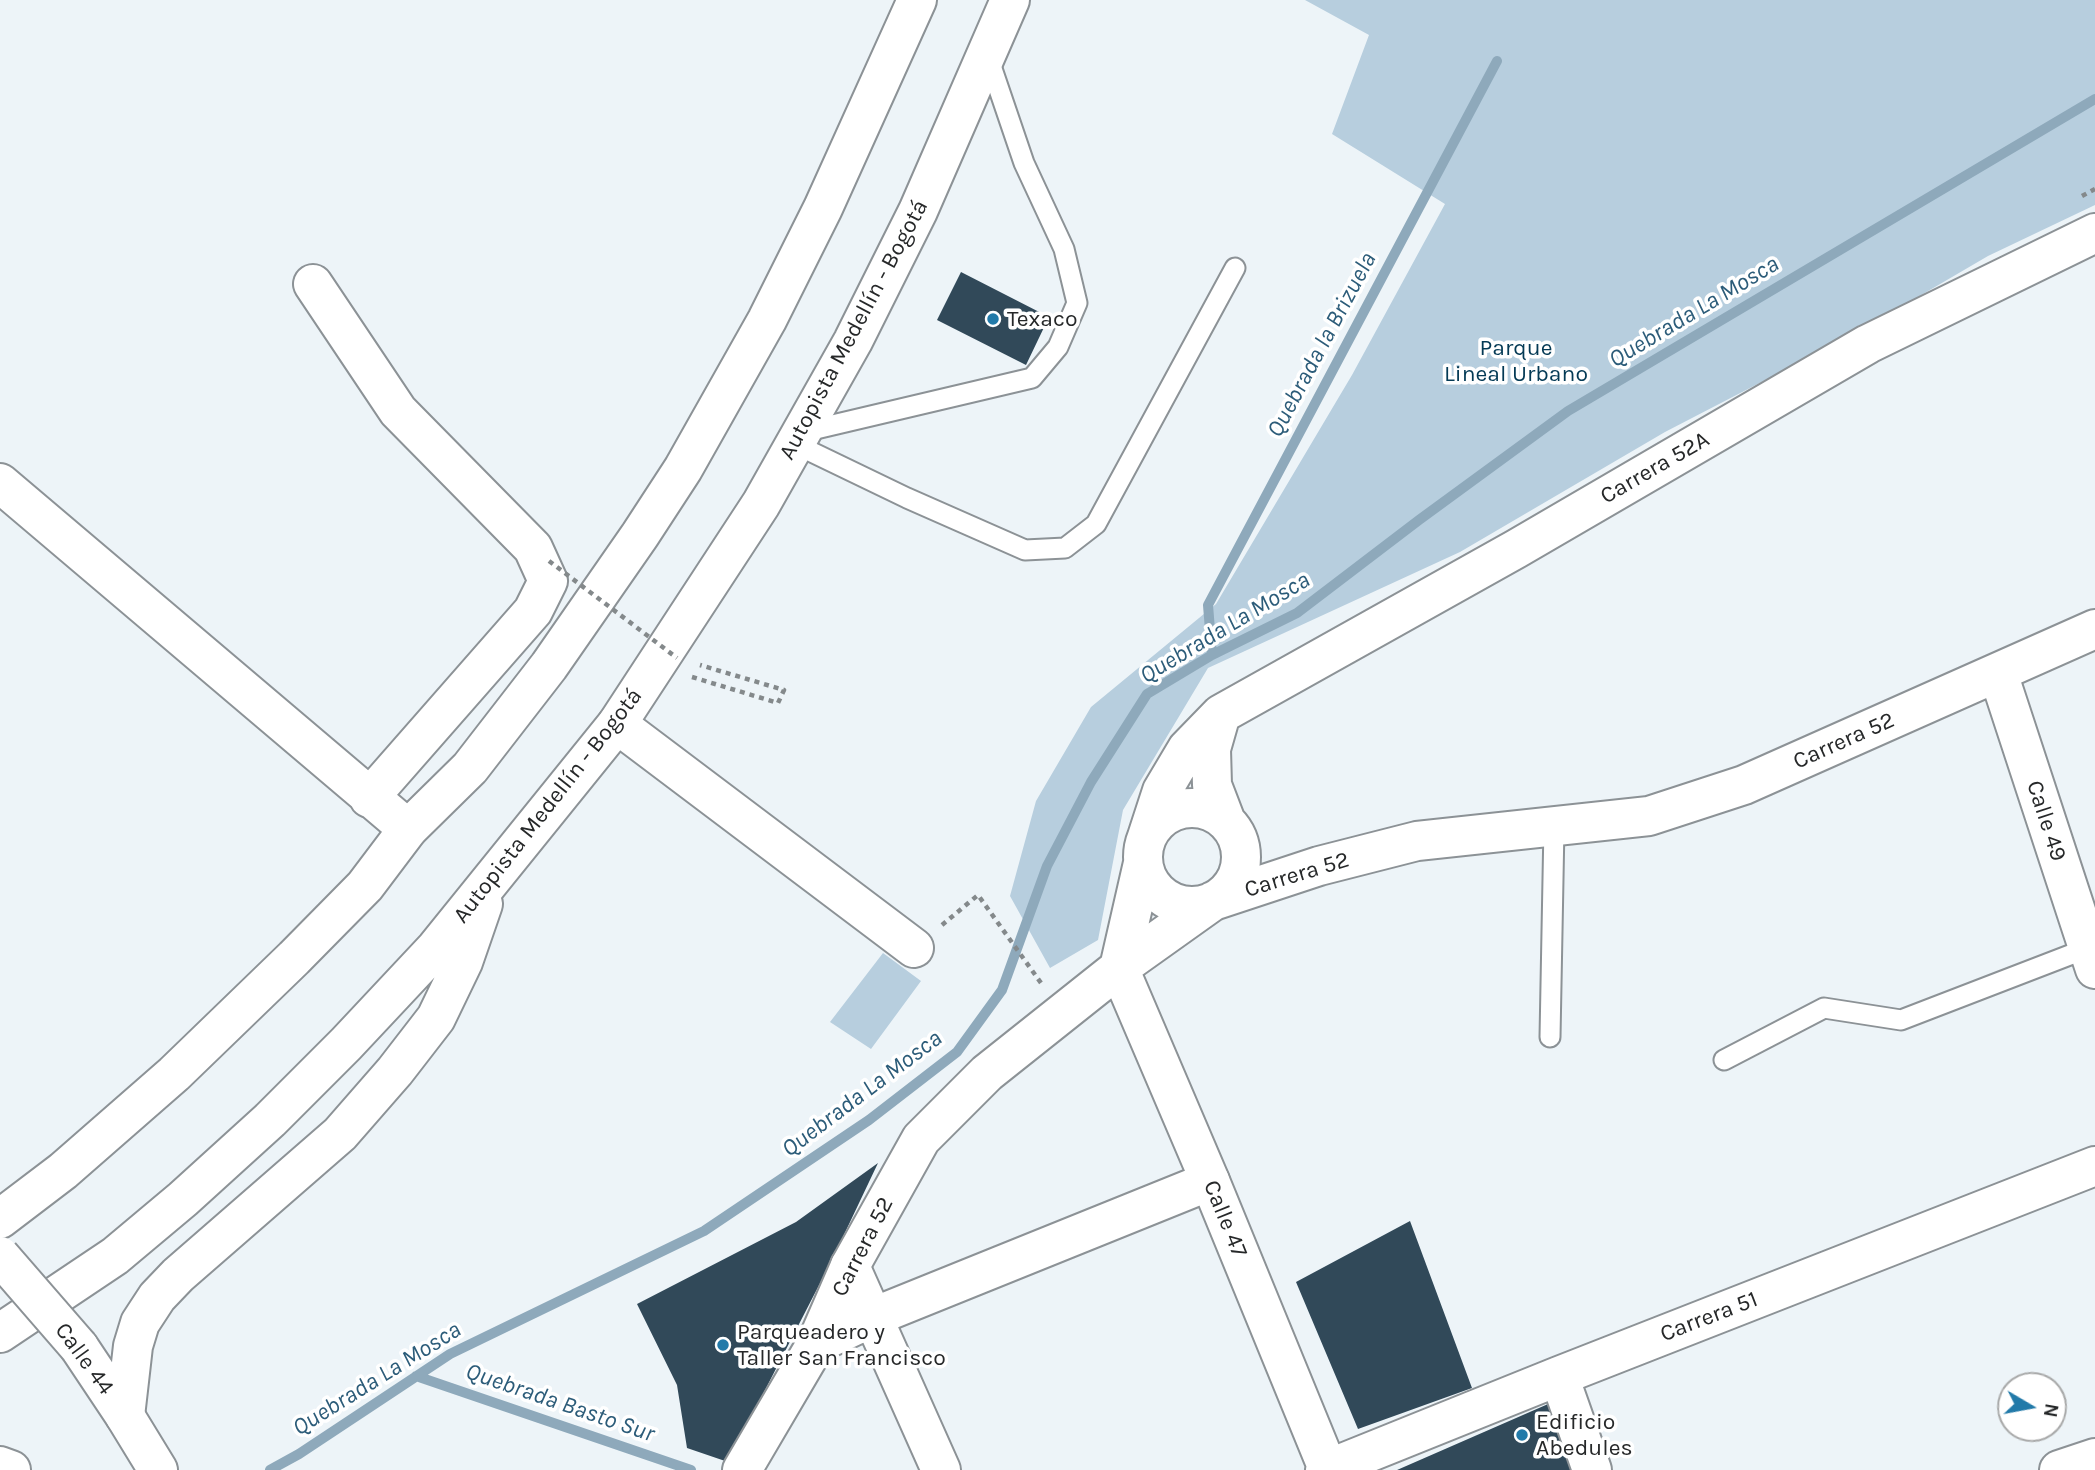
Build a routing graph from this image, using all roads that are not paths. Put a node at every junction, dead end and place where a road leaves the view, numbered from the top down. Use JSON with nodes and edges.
{"nodes":[{"id":1,"x":917,"y":0,"type":"edge"},
{"id":2,"x":1010,"y":0,"type":"edge"},
{"id":3,"x":987,"y":54,"type":"junction"},
{"id":4,"x":2095,"y":233,"type":"edge"},
{"id":5,"x":1236,"y":268,"type":"dead end"},
{"id":6,"x":313,"y":284,"type":"dead end"},
{"id":7,"x":799,"y":438,"type":"junction"},
{"id":8,"x":0,"y":483,"type":"edge"},
{"id":9,"x":2095,"y":629,"type":"edge"},
{"id":10,"x":1998,"y":673,"type":"junction"},
{"id":11,"x":1221,"y":714,"type":"junction"},
{"id":12,"x":617,"y":724,"type":"junction"},
{"id":13,"x":369,"y":798,"type":"junction"},
{"id":14,"x":1225,"y":819,"type":"junction"},
{"id":15,"x":1553,"y":826,"type":"junction"},
{"id":16,"x":408,"y":830,"type":"junction"},
{"id":17,"x":1145,"y":850,"type":"junction"},
{"id":18,"x":492,"y":880,"type":"junction"},
{"id":19,"x":1213,"y":901,"type":"junction"},
{"id":20,"x":914,"y":948,"type":"road end"},
{"id":21,"x":2092,"y":958,"type":"edge"},
{"id":22,"x":1119,"y":968,"type":"junction"},
{"id":23,"x":1550,"y":1037,"type":"dead end"},
{"id":24,"x":1724,"y":1060,"type":"dead end"},
{"id":25,"x":2095,"y":1166,"type":"edge"},
{"id":26,"x":1210,"y":1181,"type":"junction"},
{"id":27,"x":0,"y":1219,"type":"edge"},
{"id":28,"x":0,"y":1256,"type":"edge"},
{"id":29,"x":850,"y":1266,"type":"junction"},
{"id":30,"x":873,"y":1317,"type":"junction"},
{"id":31,"x":0,"y":1333,"type":"edge"},
{"id":32,"x":816,"y":1344,"type":"junction"},
{"id":33,"x":1559,"y":1376,"type":"junction"},
{"id":34,"x":125,"y":1416,"type":"junction"},
{"id":35,"x":2095,"y":1458,"type":"edge"},
{"id":36,"x":153,"y":1462,"type":"edge"},
{"id":37,"x":0,"y":1465,"type":"edge"},
{"id":38,"x":12,"y":1470,"type":"edge"},
{"id":39,"x":742,"y":1470,"type":"edge"},
{"id":40,"x":941,"y":1470,"type":"edge"},
{"id":41,"x":1327,"y":1470,"type":"edge"},
{"id":42,"x":1592,"y":1470,"type":"edge"},
{"id":43,"x":2059,"y":1470,"type":"edge"}],
"edges":[{"from":1,"to":16,"type":"main road"},
{"from":2,"to":3,"type":"main road","name":"Autopista Medellín - Bogotá"},
{"from":3,"to":7,"type":"main road","name":"Autopista Medellín - Bogotá"},
{"from":3,"to":7,"type":"lane"},
{"from":4,"to":11,"type":"main road","name":"Carrera 52A"},
{"from":5,"to":7,"type":"lane"},
{"from":6,"to":13,"type":"main road"},
{"from":7,"to":12,"type":"main road","name":"Autopista Medellín - Bogotá"},
{"from":8,"to":13,"type":"main road"},
{"from":9,"to":10,"type":"main road","name":"Carrera 52"},
{"from":10,"to":15,"type":"main road","name":"Carrera 52"},
{"from":10,"to":21,"type":"main road","name":"Calle 49"},
{"from":11,"to":14,"type":"main road"},
{"from":11,"to":17,"type":"main road","name":"Carrera 52A"},
{"from":12,"to":18,"type":"main road","name":"Autopista Medellín - Bogotá"},
{"from":12,"to":20,"type":"main road"},
{"from":13,"to":16,"type":"main road"},
{"from":14,"to":17,"type":"main road"},
{"from":14,"to":19,"type":"main road"},
{"from":15,"to":19,"type":"main road","name":"Carrera 52"},
{"from":15,"to":23,"type":"lane"},
{"from":16,"to":27,"type":"main road"},
{"from":17,"to":19,"type":"main road"},
{"from":17,"to":22,"type":"main road","name":"Carrera 52A"},
{"from":18,"to":31,"type":"main road","name":"Autopista Medellín - Bogotá"},
{"from":18,"to":34,"type":"main road"},
{"from":19,"to":22,"type":"main road","name":"Carrera 52"},
{"from":21,"to":24,"type":"lane"},
{"from":22,"to":26,"type":"main road","name":"Calle 47"},
{"from":22,"to":29,"type":"main road","name":"Carrera 52"},
{"from":25,"to":33,"type":"main road","name":"Carrera 51"},
{"from":26,"to":30,"type":"main road"},
{"from":26,"to":41,"type":"main road","name":"Calle 47"},
{"from":28,"to":34,"type":"main road","name":"Calle 44","bridge":true},
{"from":29,"to":30,"type":"main road"},
{"from":29,"to":32,"type":"main road","name":"Carrera 52"},
{"from":30,"to":32,"type":"main road"},
{"from":30,"to":40,"type":"main road"},
{"from":32,"to":39,"type":"main road","name":"Carrera 52"},
{"from":33,"to":41,"type":"main road","name":"Carrera 51"},
{"from":33,"to":42,"type":"main road"},
{"from":34,"to":36,"type":"main road","name":"Calle 44"},
{"from":35,"to":43,"type":"main road"},
{"from":37,"to":38,"type":"main road"}]}
